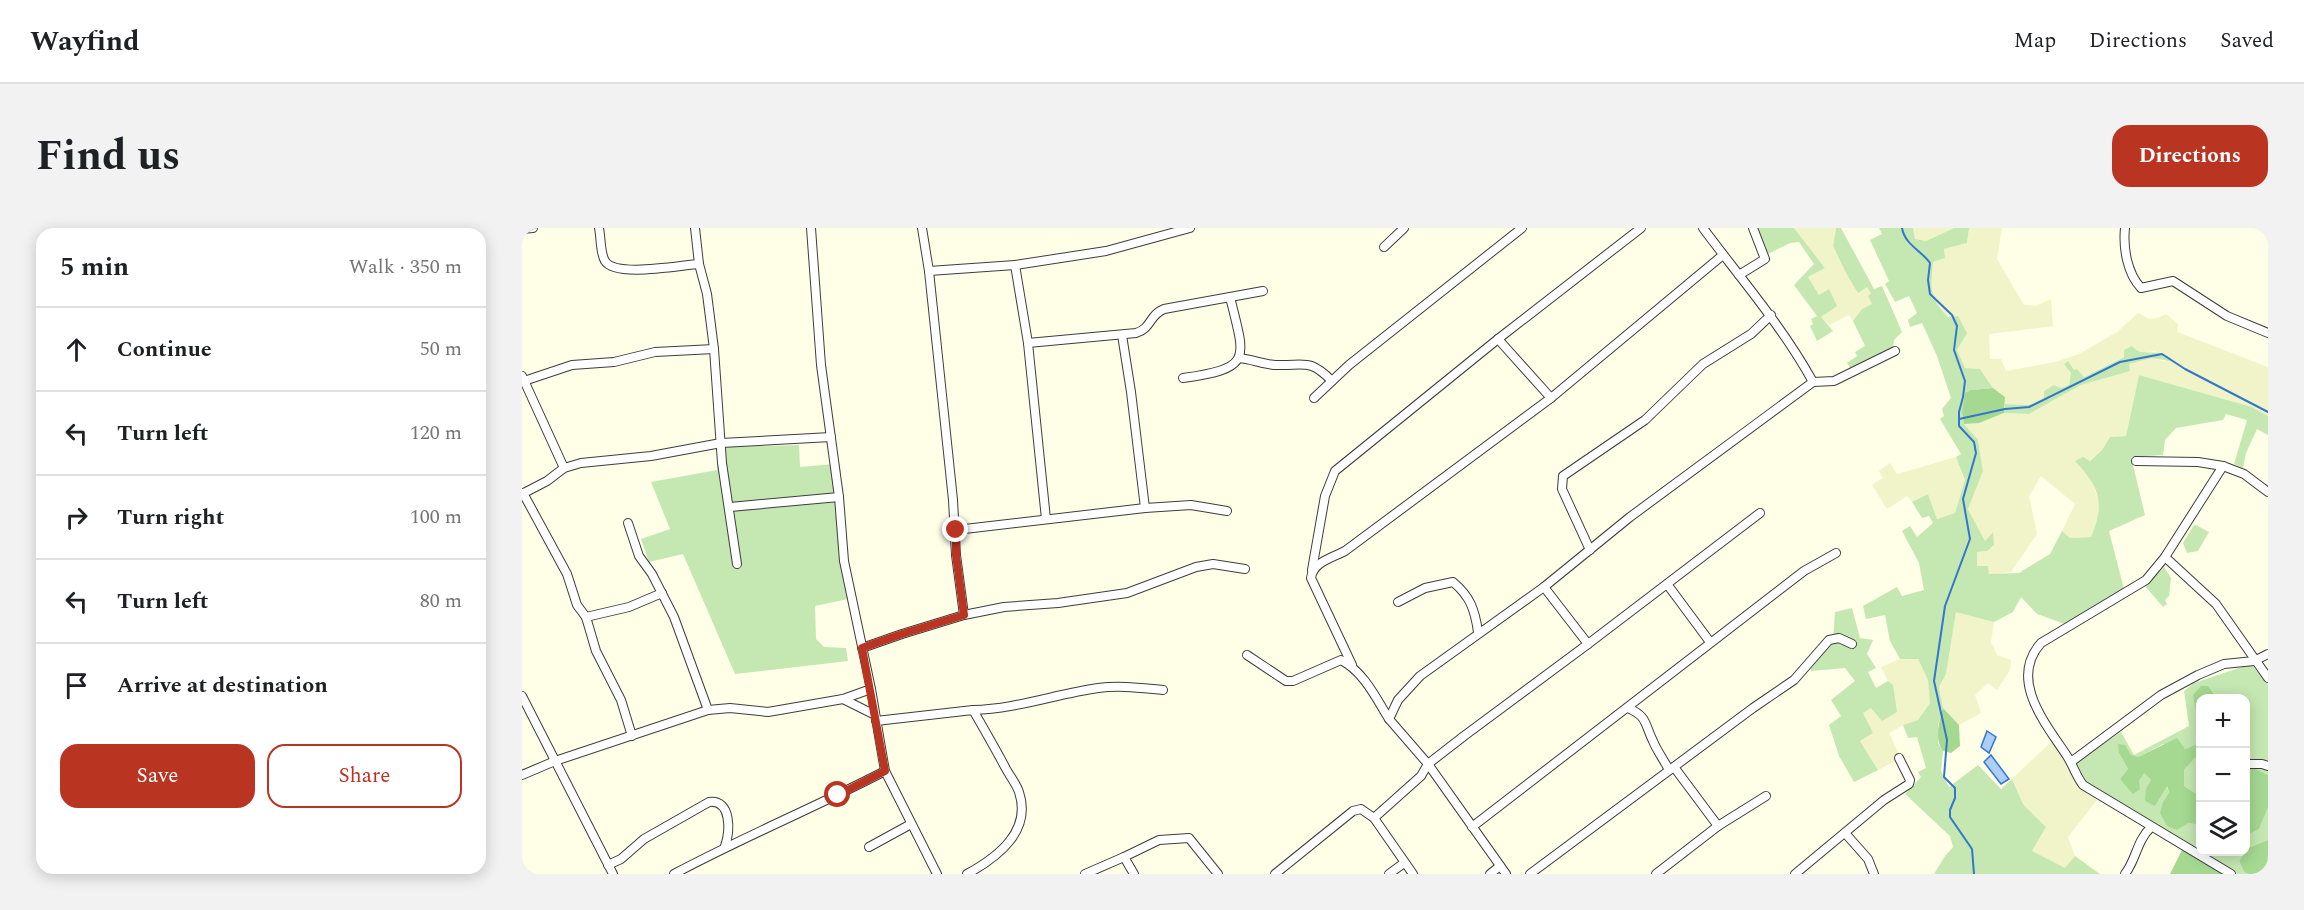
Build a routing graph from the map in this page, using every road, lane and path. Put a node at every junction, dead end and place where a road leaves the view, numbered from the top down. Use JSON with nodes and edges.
{"nodes":[{"id":1,"x":533,"y":228,"type":"edge"},
{"id":2,"x":599,"y":228,"type":"edge"},
{"id":3,"x":696,"y":228,"type":"edge"},
{"id":4,"x":811,"y":228,"type":"edge"},
{"id":5,"x":922,"y":228,"type":"edge"},
{"id":6,"x":1190,"y":228,"type":"edge"},
{"id":7,"x":1404,"y":228,"type":"edge"},
{"id":8,"x":1522,"y":228,"type":"edge"},
{"id":9,"x":1641,"y":228,"type":"edge"},
{"id":10,"x":1703,"y":228,"type":"edge"},
{"id":11,"x":1753,"y":228,"type":"edge"},
{"id":12,"x":2125,"y":228,"type":"edge"},
{"id":13,"x":522,"y":230,"type":"edge"},
{"id":14,"x":1384,"y":247,"type":"dead end"},
{"id":15,"x":1723,"y":255,"type":"junction"},
{"id":16,"x":699,"y":264,"type":"junction"},
{"id":17,"x":1016,"y":265,"type":"junction"},
{"id":18,"x":929,"y":271,"type":"junction"},
{"id":19,"x":1739,"y":275,"type":"junction"},
{"id":20,"x":1263,"y":291,"type":"dead end"},
{"id":21,"x":1230,"y":297,"type":"junction"},
{"id":22,"x":1771,"y":315,"type":"junction"},
{"id":23,"x":2268,"y":333,"type":"edge"},
{"id":24,"x":1122,"y":335,"type":"junction"},
{"id":25,"x":1498,"y":339,"type":"junction"},
{"id":26,"x":1028,"y":343,"type":"junction"},
{"id":27,"x":714,"y":349,"type":"junction"},
{"id":28,"x":1895,"y":351,"type":"dead end"},
{"id":29,"x":1239,"y":358,"type":"junction"},
{"id":30,"x":523,"y":378,"type":"edge"},
{"id":31,"x":1183,"y":378,"type":"dead end"},
{"id":32,"x":1332,"y":381,"type":"junction"},
{"id":33,"x":1813,"y":382,"type":"junction"},
{"id":34,"x":1314,"y":398,"type":"dead end"},
{"id":35,"x":1551,"y":398,"type":"junction"},
{"id":36,"x":831,"y":437,"type":"junction"},
{"id":37,"x":721,"y":443,"type":"junction"},
{"id":38,"x":2136,"y":461,"type":"dead end"},
{"id":39,"x":2223,"y":466,"type":"junction"},
{"id":40,"x":564,"y":468,"type":"junction"},
{"id":41,"x":2268,"y":492,"type":"edge"},
{"id":42,"x":523,"y":494,"type":"edge"},
{"id":43,"x":839,"y":497,"type":"junction"},
{"id":44,"x":730,"y":507,"type":"junction"},
{"id":45,"x":1145,"y":508,"type":"junction"},
{"id":46,"x":1227,"y":511,"type":"dead end"},
{"id":47,"x":1760,"y":513,"type":"dead end"},
{"id":48,"x":1046,"y":519,"type":"junction"},
{"id":49,"x":628,"y":523,"type":"dead end"},
{"id":50,"x":956,"y":530,"type":"junction"},
{"id":51,"x":1590,"y":550,"type":"junction"},
{"id":52,"x":1836,"y":553,"type":"dead end"},
{"id":53,"x":2165,"y":557,"type":"junction"},
{"id":54,"x":737,"y":564,"type":"dead end"},
{"id":55,"x":1245,"y":570,"type":"dead end"},
{"id":56,"x":1312,"y":571,"type":"junction"},
{"id":57,"x":1667,"y":585,"type":"junction"},
{"id":58,"x":1544,"y":587,"type":"junction"},
{"id":59,"x":662,"y":593,"type":"junction"},
{"id":60,"x":1398,"y":602,"type":"dead end"},
{"id":61,"x":964,"y":615,"type":"junction"},
{"id":62,"x":586,"y":618,"type":"junction"},
{"id":63,"x":1478,"y":632,"type":"junction"},
{"id":64,"x":1710,"y":642,"type":"junction"},
{"id":65,"x":1588,"y":644,"type":"junction"},
{"id":66,"x":1852,"y":644,"type":"dead end"},
{"id":67,"x":862,"y":648,"type":"junction"},
{"id":68,"x":2268,"y":654,"type":"edge"},
{"id":69,"x":1246,"y":655,"type":"dead end"},
{"id":70,"x":2254,"y":661,"type":"junction"},
{"id":71,"x":1352,"y":665,"type":"junction"},
{"id":72,"x":2268,"y":678,"type":"edge"},
{"id":73,"x":871,"y":689,"type":"junction"},
{"id":74,"x":1163,"y":690,"type":"dead end"},
{"id":75,"x":522,"y":696,"type":"edge"},
{"id":76,"x":843,"y":699,"type":"junction"},
{"id":77,"x":1628,"y":708,"type":"junction"},
{"id":78,"x":708,"y":710,"type":"junction"},
{"id":79,"x":973,"y":710,"type":"junction"},
{"id":80,"x":875,"y":718,"type":"junction"},
{"id":81,"x":1389,"y":718,"type":"junction"},
{"id":82,"x":632,"y":736,"type":"junction"},
{"id":83,"x":1899,"y":758,"type":"dead end"},
{"id":84,"x":555,"y":761,"type":"junction"},
{"id":85,"x":2071,"y":762,"type":"junction"},
{"id":86,"x":2250,"y":764,"type":"edge"},
{"id":87,"x":1428,"y":765,"type":"junction"},
{"id":88,"x":2268,"y":766,"type":"edge"},
{"id":89,"x":1671,"y":768,"type":"junction"},
{"id":90,"x":885,"y":771,"type":"junction"},
{"id":91,"x":522,"y":775,"type":"edge"},
{"id":92,"x":1766,"y":796,"type":"dead end"},
{"id":93,"x":1374,"y":818,"type":"junction"},
{"id":94,"x":911,"y":824,"type":"junction"},
{"id":95,"x":1718,"y":826,"type":"junction"},
{"id":96,"x":1472,"y":827,"type":"junction"},
{"id":97,"x":2151,"y":827,"type":"junction"},
{"id":98,"x":1845,"y":833,"type":"junction"},
{"id":99,"x":725,"y":846,"type":"junction"},
{"id":100,"x":869,"y":847,"type":"dead end"},
{"id":101,"x":1124,"y":857,"type":"junction"},
{"id":102,"x":1404,"y":863,"type":"junction"},
{"id":103,"x":608,"y":865,"type":"junction"},
{"id":104,"x":1500,"y":866,"type":"junction"},
{"id":105,"x":613,"y":874,"type":"edge"},
{"id":106,"x":674,"y":874,"type":"edge"},
{"id":107,"x":936,"y":874,"type":"edge"},
{"id":108,"x":967,"y":874,"type":"edge"},
{"id":109,"x":1085,"y":874,"type":"edge"},
{"id":110,"x":1134,"y":874,"type":"edge"},
{"id":111,"x":1218,"y":874,"type":"edge"},
{"id":112,"x":1275,"y":874,"type":"edge"},
{"id":113,"x":1389,"y":874,"type":"edge"},
{"id":114,"x":1413,"y":874,"type":"edge"},
{"id":115,"x":1490,"y":874,"type":"edge"},
{"id":116,"x":1506,"y":874,"type":"edge"},
{"id":117,"x":1530,"y":874,"type":"edge"},
{"id":118,"x":1656,"y":874,"type":"edge"},
{"id":119,"x":1795,"y":874,"type":"edge"},
{"id":120,"x":1874,"y":874,"type":"edge"},
{"id":121,"x":2125,"y":874,"type":"edge"},
{"id":122,"x":2231,"y":874,"type":"edge"}],
"edges":[{"from":1,"to":13,"type":"street"},
{"from":2,"to":16,"type":"street"},
{"from":3,"to":16,"type":"street"},
{"from":4,"to":36,"type":"street"},
{"from":5,"to":18,"type":"street"},
{"from":6,"to":17,"type":"street"},
{"from":7,"to":14,"type":"street"},
{"from":8,"to":32,"type":"street"},
{"from":9,"to":25,"type":"street"},
{"from":10,"to":15,"type":"street"},
{"from":11,"to":19,"type":"street"},
{"from":12,"to":23,"type":"street"},
{"from":15,"to":19,"type":"street"},
{"from":15,"to":35,"type":"street"},
{"from":16,"to":27,"type":"street"},
{"from":17,"to":18,"type":"street"},
{"from":17,"to":26,"type":"street"},
{"from":18,"to":50,"type":"street"},
{"from":19,"to":22,"type":"street"},
{"from":20,"to":21,"type":"street"},
{"from":21,"to":24,"type":"street"},
{"from":21,"to":29,"type":"street"},
{"from":22,"to":33,"type":"street"},
{"from":22,"to":51,"type":"street"},
{"from":24,"to":26,"type":"street"},
{"from":24,"to":45,"type":"street"},
{"from":25,"to":35,"type":"street"},
{"from":25,"to":56,"type":"street"},
{"from":26,"to":48,"type":"street"},
{"from":27,"to":30,"type":"street"},
{"from":27,"to":37,"type":"street"},
{"from":28,"to":33,"type":"street"},
{"from":29,"to":31,"type":"street"},
{"from":29,"to":32,"type":"street"},
{"from":30,"to":40,"type":"street"},
{"from":32,"to":34,"type":"street"},
{"from":33,"to":51,"type":"street"},
{"from":35,"to":56,"type":"street"},
{"from":36,"to":37,"type":"street"},
{"from":36,"to":43,"type":"street"},
{"from":37,"to":40,"type":"street"},
{"from":37,"to":44,"type":"street"},
{"from":38,"to":39,"type":"street"},
{"from":39,"to":41,"type":"street"},
{"from":39,"to":53,"type":"street"},
{"from":40,"to":42,"type":"street"},
{"from":42,"to":62,"type":"street"},
{"from":43,"to":44,"type":"street"},
{"from":43,"to":67,"type":"street"},
{"from":44,"to":54,"type":"street"},
{"from":45,"to":46,"type":"street"},
{"from":45,"to":48,"type":"street"},
{"from":47,"to":57,"type":"street"},
{"from":48,"to":50,"type":"street"},
{"from":49,"to":59,"type":"street"},
{"from":50,"to":61,"type":"street"},
{"from":51,"to":58,"type":"street"},
{"from":52,"to":64,"type":"street"},
{"from":53,"to":70,"type":"street"},
{"from":53,"to":85,"type":"street"},
{"from":55,"to":61,"type":"street"},
{"from":56,"to":71,"type":"street"},
{"from":57,"to":64,"type":"street"},
{"from":57,"to":65,"type":"street"},
{"from":58,"to":63,"type":"street"},
{"from":58,"to":65,"type":"street"},
{"from":59,"to":62,"type":"street"},
{"from":59,"to":78,"type":"street"},
{"from":60,"to":63,"type":"street"},
{"from":61,"to":67,"type":"street"},
{"from":62,"to":82,"type":"street"},
{"from":63,"to":81,"type":"street"},
{"from":64,"to":77,"type":"street"},
{"from":65,"to":87,"type":"street"},
{"from":66,"to":89,"type":"street"},
{"from":67,"to":73,"type":"street"},
{"from":68,"to":70,"type":"street"},
{"from":69,"to":71,"type":"street"},
{"from":70,"to":72,"type":"street"},
{"from":70,"to":85,"type":"street"},
{"from":71,"to":81,"type":"street"},
{"from":73,"to":76,"type":"street"},
{"from":73,"to":80,"type":"street"},
{"from":74,"to":79,"type":"street"},
{"from":75,"to":84,"type":"street"},
{"from":76,"to":78,"type":"street"},
{"from":76,"to":80,"type":"street"},
{"from":77,"to":89,"type":"street"},
{"from":77,"to":96,"type":"street"},
{"from":78,"to":82,"type":"street"},
{"from":79,"to":80,"type":"street"},
{"from":79,"to":108,"type":"street"},
{"from":80,"to":90,"type":"street"},
{"from":81,"to":87,"type":"street"},
{"from":82,"to":84,"type":"street"},
{"from":83,"to":98,"type":"street"},
{"from":84,"to":91,"type":"street"},
{"from":84,"to":103,"type":"street"},
{"from":85,"to":97,"type":"street"},
{"from":86,"to":88,"type":"street"},
{"from":87,"to":93,"type":"street"},
{"from":87,"to":96,"type":"street"},
{"from":89,"to":95,"type":"street"},
{"from":89,"to":117,"type":"street"},
{"from":90,"to":94,"type":"street"},
{"from":90,"to":99,"type":"street"},
{"from":92,"to":95,"type":"street"},
{"from":93,"to":102,"type":"street"},
{"from":93,"to":112,"type":"street"},
{"from":94,"to":100,"type":"street"},
{"from":94,"to":107,"type":"street"},
{"from":95,"to":118,"type":"street"},
{"from":96,"to":104,"type":"street"},
{"from":97,"to":121,"type":"street"},
{"from":97,"to":122,"type":"street"},
{"from":98,"to":119,"type":"street"},
{"from":98,"to":120,"type":"street"},
{"from":99,"to":103,"type":"street"},
{"from":99,"to":106,"type":"street"},
{"from":101,"to":109,"type":"street"},
{"from":101,"to":110,"type":"street"},
{"from":101,"to":111,"type":"street"},
{"from":102,"to":113,"type":"street"},
{"from":102,"to":114,"type":"street"},
{"from":103,"to":105,"type":"street"},
{"from":104,"to":115,"type":"street"},
{"from":104,"to":116,"type":"street"}]}
